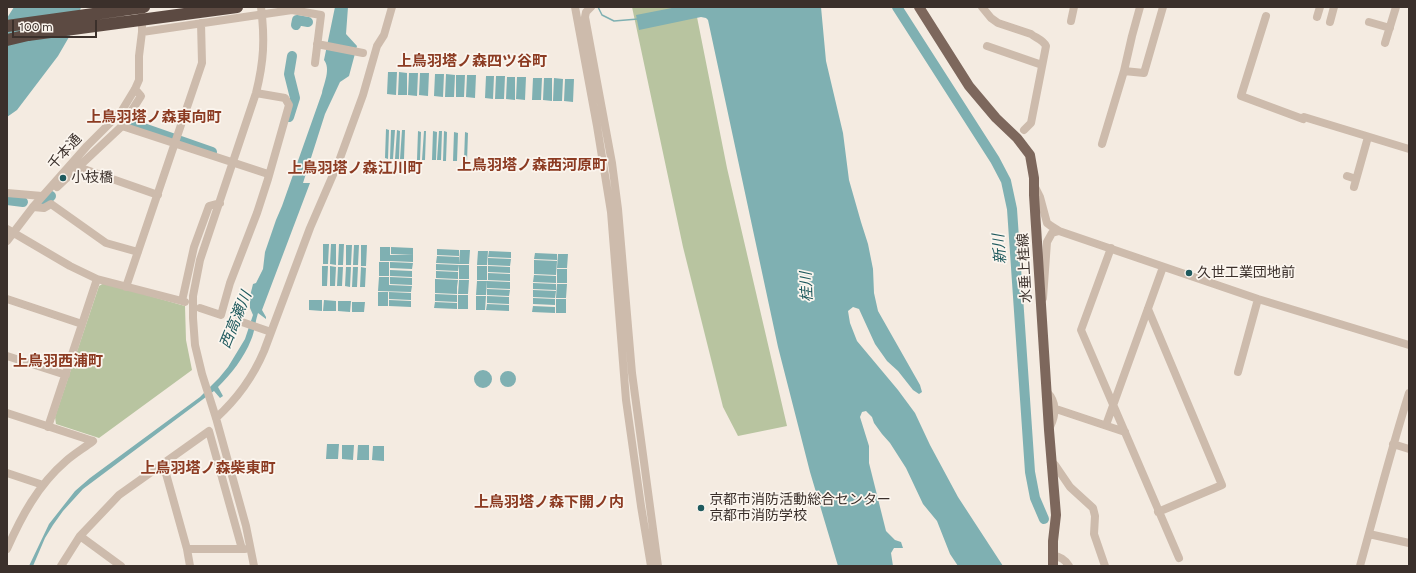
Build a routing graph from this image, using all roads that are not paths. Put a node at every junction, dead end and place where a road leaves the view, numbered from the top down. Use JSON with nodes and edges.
{"nodes":[{"id":1,"x":143,"y":7,"type":"edge"},
{"id":2,"x":237,"y":7,"type":"edge"},
{"id":3,"x":392,"y":7,"type":"edge"},
{"id":4,"x":591,"y":7,"type":"edge"},
{"id":5,"x":918,"y":7,"type":"edge"},
{"id":6,"x":982,"y":7,"type":"edge"},
{"id":7,"x":1074,"y":7,"type":"edge"},
{"id":8,"x":1140,"y":7,"type":"edge"},
{"id":9,"x":1163,"y":7,"type":"edge"},
{"id":10,"x":1319,"y":7,"type":"edge"},
{"id":11,"x":1334,"y":7,"type":"edge"},
{"id":12,"x":1396,"y":7,"type":"edge"},
{"id":13,"x":576,"y":9,"type":"edge"},
{"id":14,"x":261,"y":11,"type":"edge"},
{"id":15,"x":1266,"y":16,"type":"dead end"},
{"id":16,"x":1317,"y":17,"type":"dead end"},
{"id":17,"x":1071,"y":21,"type":"dead end"},
{"id":18,"x":1330,"y":22,"type":"dead end"},
{"id":19,"x":1369,"y":22,"type":"dead end"},
{"id":20,"x":201,"y":23,"type":"junction"},
{"id":21,"x":7,"y":26,"type":"edge"},
{"id":22,"x":1390,"y":28,"type":"junction"},
{"id":23,"x":142,"y":32,"type":"junction"},
{"id":24,"x":7,"y":39,"type":"edge"},
{"id":25,"x":1385,"y":43,"type":"dead end"},
{"id":26,"x":317,"y":44,"type":"junction"},
{"id":27,"x":377,"y":46,"type":"junction"},
{"id":28,"x":987,"y":46,"type":"dead end"},
{"id":29,"x":363,"y":53,"type":"junction"},
{"id":30,"x":315,"y":63,"type":"dead end"},
{"id":31,"x":372,"y":64,"type":"junction"},
{"id":32,"x":1042,"y":65,"type":"junction"},
{"id":33,"x":1124,"y":71,"type":"junction"},
{"id":34,"x":135,"y":90,"type":"junction"},
{"id":35,"x":256,"y":93,"type":"junction"},
{"id":36,"x":122,"y":126,"type":"junction"},
{"id":37,"x":1024,"y":130,"type":"dead end"},
{"id":38,"x":1368,"y":137,"type":"junction"},
{"id":39,"x":176,"y":141,"type":"junction"},
{"id":40,"x":1102,"y":144,"type":"dead end"},
{"id":41,"x":1409,"y":149,"type":"edge"},
{"id":42,"x":233,"y":163,"type":"junction"},
{"id":43,"x":78,"y":167,"type":"junction"},
{"id":44,"x":268,"y":174,"type":"junction"},
{"id":45,"x":1347,"y":176,"type":"dead end"},
{"id":46,"x":1034,"y":184,"type":"junction"},
{"id":47,"x":49,"y":189,"type":"junction"},
{"id":48,"x":7,"y":193,"type":"edge"},
{"id":49,"x":158,"y":194,"type":"junction"},
{"id":50,"x":42,"y":196,"type":"junction"},
{"id":51,"x":220,"y":203,"type":"junction"},
{"id":52,"x":33,"y":207,"type":"junction"},
{"id":53,"x":10,"y":231,"type":"edge"},
{"id":54,"x":1059,"y":231,"type":"junction"},
{"id":55,"x":7,"y":241,"type":"edge"},
{"id":56,"x":1111,"y":248,"type":"junction"},
{"id":57,"x":138,"y":252,"type":"junction"},
{"id":58,"x":1163,"y":267,"type":"junction"},
{"id":59,"x":625,"y":271,"type":"junction"},
{"id":60,"x":616,"y":272,"type":"junction"},
{"id":61,"x":97,"y":279,"type":"junction"},
{"id":62,"x":126,"y":287,"type":"junction"},
{"id":63,"x":7,"y":299,"type":"edge"},
{"id":64,"x":1258,"y":299,"type":"junction"},
{"id":65,"x":1041,"y":306,"type":"junction"},
{"id":66,"x":200,"y":308,"type":"dead end"},
{"id":67,"x":1148,"y":309,"type":"junction"},
{"id":68,"x":236,"y":320,"type":"dead end"},
{"id":69,"x":82,"y":324,"type":"junction"},
{"id":70,"x":270,"y":332,"type":"junction"},
{"id":71,"x":1409,"y":345,"type":"edge"},
{"id":72,"x":7,"y":356,"type":"edge"},
{"id":73,"x":1238,"y":372,"type":"dead end"},
{"id":74,"x":66,"y":375,"type":"junction"},
{"id":75,"x":1046,"y":391,"type":"junction"},
{"id":76,"x":1409,"y":393,"type":"edge"},
{"id":77,"x":1113,"y":405,"type":"junction"},
{"id":78,"x":1056,"y":409,"type":"junction"},
{"id":79,"x":7,"y":413,"type":"edge"},
{"id":80,"x":214,"y":414,"type":"junction"},
{"id":81,"x":1106,"y":425,"type":"junction"},
{"id":82,"x":48,"y":427,"type":"junction"},
{"id":83,"x":1048,"y":430,"type":"junction"},
{"id":84,"x":1125,"y":432,"type":"junction"},
{"id":85,"x":1393,"y":444,"type":"junction"},
{"id":86,"x":1409,"y":449,"type":"edge"},
{"id":87,"x":1051,"y":462,"type":"junction"},
{"id":88,"x":163,"y":463,"type":"junction"},
{"id":89,"x":7,"y":473,"type":"edge"},
{"id":90,"x":43,"y":485,"type":"junction"},
{"id":91,"x":1158,"y":512,"type":"junction"},
{"id":92,"x":10,"y":532,"type":"edge"},
{"id":93,"x":1369,"y":534,"type":"junction"},
{"id":94,"x":80,"y":536,"type":"junction"},
{"id":95,"x":1409,"y":543,"type":"edge"},
{"id":96,"x":7,"y":549,"type":"edge"},
{"id":97,"x":187,"y":549,"type":"junction"},
{"id":98,"x":246,"y":549,"type":"junction"},
{"id":99,"x":1052,"y":555,"type":"junction"},
{"id":100,"x":1179,"y":558,"type":"dead end"},
{"id":101,"x":61,"y":566,"type":"edge"},
{"id":102,"x":121,"y":566,"type":"edge"},
{"id":103,"x":190,"y":566,"type":"edge"},
{"id":104,"x":254,"y":566,"type":"edge"},
{"id":105,"x":651,"y":566,"type":"edge"},
{"id":106,"x":658,"y":566,"type":"edge"},
{"id":107,"x":1053,"y":566,"type":"edge"},
{"id":108,"x":1069,"y":566,"type":"edge"},
{"id":109,"x":1105,"y":566,"type":"edge"},
{"id":110,"x":1360,"y":566,"type":"edge"}],
"edges":[{"from":1,"to":21,"type":"highway","bridge":true},
{"from":1,"to":23,"type":"street","name":"千本通"},
{"from":2,"to":24,"type":"highway","bridge":true},
{"from":3,"to":27,"type":"street"},
{"from":4,"to":59,"type":"street"},
{"from":5,"to":46,"type":"main road","name":"水垂上桂線"},
{"from":6,"to":32,"type":"street"},
{"from":7,"to":17,"type":"street"},
{"from":8,"to":33,"type":"street"},
{"from":9,"to":33,"type":"street"},
{"from":10,"to":16,"type":"street"},
{"from":11,"to":18,"type":"street"},
{"from":12,"to":22,"type":"street"},
{"from":13,"to":60,"type":"street"},
{"from":14,"to":20,"type":"street"},
{"from":14,"to":26,"type":"street"},
{"from":14,"to":35,"type":"street"},
{"from":15,"to":38,"type":"street"},
{"from":19,"to":22,"type":"street"},
{"from":20,"to":23,"type":"street"},
{"from":20,"to":39,"type":"street"},
{"from":22,"to":25,"type":"street"},
{"from":23,"to":34,"type":"street","name":"千本通"},
{"from":26,"to":29,"type":"street"},
{"from":26,"to":30,"type":"street"},
{"from":27,"to":29,"type":"street"},
{"from":27,"to":31,"type":"street"},
{"from":28,"to":32,"type":"street"},
{"from":29,"to":31,"type":"street"},
{"from":31,"to":70,"type":"street"},
{"from":32,"to":37,"type":"street"},
{"from":33,"to":40,"type":"street"},
{"from":34,"to":36,"type":"street"},
{"from":34,"to":47,"type":"street","name":"千本通"},
{"from":35,"to":42,"type":"street"},
{"from":35,"to":44,"type":"street"},
{"from":36,"to":39,"type":"street"},
{"from":36,"to":43,"type":"street"},
{"from":38,"to":41,"type":"street"},
{"from":38,"to":45,"type":"street"},
{"from":39,"to":42,"type":"street"},
{"from":39,"to":49,"type":"street"},
{"from":42,"to":44,"type":"street"},
{"from":42,"to":51,"type":"street"},
{"from":43,"to":47,"type":"street"},
{"from":43,"to":49,"type":"street"},
{"from":44,"to":66,"type":"street"},
{"from":46,"to":54,"type":"street"},
{"from":46,"to":65,"type":"main road","name":"水垂上桂線"},
{"from":47,"to":50,"type":"street","name":"千本通"},
{"from":48,"to":50,"type":"street"},
{"from":49,"to":57,"type":"street"},
{"from":50,"to":52,"type":"street","name":"千本通"},
{"from":51,"to":62,"type":"street"},
{"from":51,"to":80,"type":"street"},
{"from":52,"to":53,"type":"street","name":"千本通"},
{"from":52,"to":57,"type":"street"},
{"from":53,"to":55,"type":"street","name":"千本通"},
{"from":53,"to":61,"type":"street"},
{"from":54,"to":56,"type":"street"},
{"from":54,"to":65,"type":"street"},
{"from":56,"to":58,"type":"street"},
{"from":56,"to":77,"type":"street"},
{"from":57,"to":62,"type":"street"},
{"from":58,"to":64,"type":"street"},
{"from":58,"to":67,"type":"street"},
{"from":59,"to":60,"type":"street"},
{"from":59,"to":106,"type":"street"},
{"from":60,"to":105,"type":"street"},
{"from":61,"to":62,"type":"street"},
{"from":61,"to":69,"type":"street"},
{"from":63,"to":69,"type":"street"},
{"from":64,"to":71,"type":"street"},
{"from":64,"to":73,"type":"street"},
{"from":65,"to":75,"type":"main road","name":"水垂上桂線"},
{"from":67,"to":77,"type":"street"},
{"from":67,"to":91,"type":"street"},
{"from":68,"to":70,"type":"street"},
{"from":69,"to":74,"type":"street"},
{"from":70,"to":80,"type":"street"},
{"from":72,"to":74,"type":"street"},
{"from":74,"to":82,"type":"street"},
{"from":75,"to":78,"type":"street"},
{"from":75,"to":83,"type":"main road","name":"水垂上桂線"},
{"from":76,"to":85,"type":"street"},
{"from":77,"to":81,"type":"street"},
{"from":77,"to":84,"type":"street"},
{"from":78,"to":81,"type":"street"},
{"from":78,"to":83,"type":"street"},
{"from":79,"to":82,"type":"street"},
{"from":80,"to":98,"type":"street"},
{"from":81,"to":84,"type":"street"},
{"from":82,"to":90,"type":"street"},
{"from":83,"to":87,"type":"main road","name":"水垂上桂線"},
{"from":84,"to":91,"type":"street"},
{"from":85,"to":86,"type":"street"},
{"from":85,"to":93,"type":"street"},
{"from":87,"to":99,"type":"main road","name":"水垂上桂線"},
{"from":87,"to":109,"type":"street"},
{"from":88,"to":94,"type":"street"},
{"from":88,"to":97,"type":"street"},
{"from":88,"to":98,"type":"street"},
{"from":89,"to":90,"type":"street"},
{"from":90,"to":92,"type":"street"},
{"from":91,"to":100,"type":"street"},
{"from":92,"to":96,"type":"street"},
{"from":93,"to":95,"type":"street"},
{"from":93,"to":110,"type":"street"},
{"from":94,"to":101,"type":"street"},
{"from":94,"to":102,"type":"street"},
{"from":97,"to":98,"type":"street"},
{"from":97,"to":103,"type":"street"},
{"from":98,"to":104,"type":"street"},
{"from":99,"to":107,"type":"main road","name":"水垂上桂線"},
{"from":99,"to":108,"type":"street"}]}
